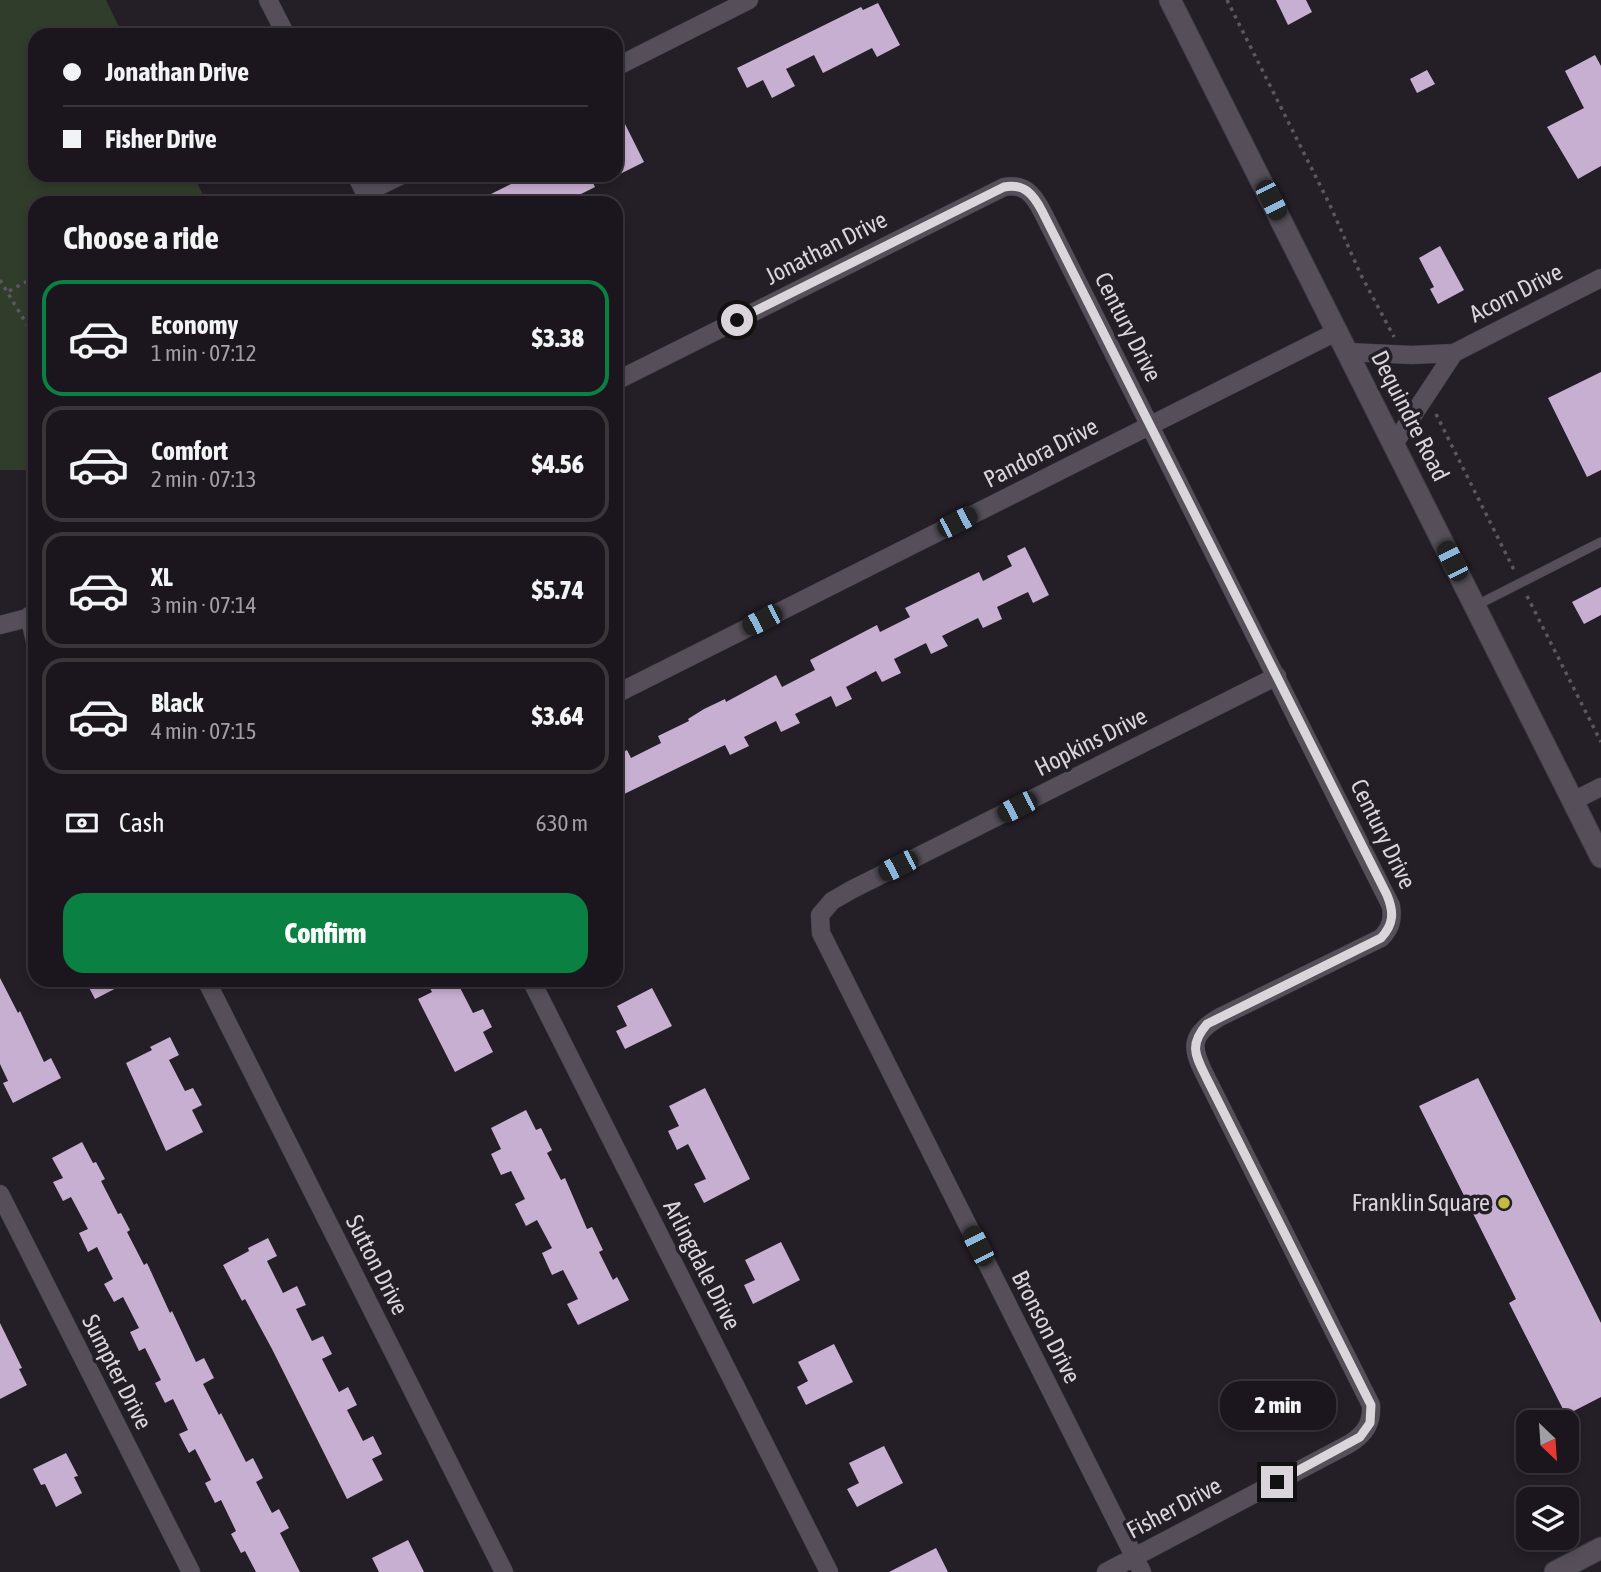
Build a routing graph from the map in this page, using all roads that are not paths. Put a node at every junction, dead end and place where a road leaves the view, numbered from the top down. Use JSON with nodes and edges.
{"nodes":[{"id":1,"x":268,"y":0,"type":"edge"},
{"id":2,"x":748,"y":0,"type":"edge"},
{"id":3,"x":1170,"y":0,"type":"edge"},
{"id":4,"x":282,"y":28,"type":"edge"},
{"id":5,"x":623,"y":63,"type":"edge"},
{"id":6,"x":392,"y":182,"type":"edge"},
{"id":7,"x":1022,"y":187,"type":"joint"},
{"id":8,"x":371,"y":196,"type":"edge"},
{"id":9,"x":1601,"y":278,"type":"edge"},
{"id":10,"x":1338,"y":331,"type":"junction"},
{"id":11,"x":1348,"y":352,"type":"junction"},
{"id":12,"x":1454,"y":353,"type":"junction"},
{"id":13,"x":623,"y":378,"type":"edge"},
{"id":14,"x":1150,"y":426,"type":"junction"},
{"id":15,"x":1394,"y":444,"type":"junction"},
{"id":16,"x":1601,"y":542,"type":"edge"},
{"id":17,"x":1475,"y":606,"type":"junction"},
{"id":18,"x":28,"y":617,"type":"edge"},
{"id":19,"x":0,"y":625,"type":"edge"},
{"id":20,"x":1277,"y":676,"type":"junction"},
{"id":21,"x":623,"y":690,"type":"edge"},
{"id":22,"x":1601,"y":787,"type":"edge"},
{"id":23,"x":1573,"y":801,"type":"junction"},
{"id":24,"x":1601,"y":857,"type":"edge"},
{"id":25,"x":820,"y":915,"type":"joint"},
{"id":26,"x":210,"y":987,"type":"edge"},
{"id":27,"x":535,"y":987,"type":"edge"},
{"id":28,"x":0,"y":1194,"type":"edge"},
{"id":29,"x":1370,"y":1423,"type":"joint"},
{"id":30,"x":1601,"y":1548,"type":"edge"},
{"id":31,"x":1138,"y":1564,"type":"edge"},
{"id":32,"x":191,"y":1572,"type":"edge"},
{"id":33,"x":504,"y":1572,"type":"edge"},
{"id":34,"x":829,"y":1572,"type":"edge"},
{"id":35,"x":1106,"y":1572,"type":"edge"},
{"id":36,"x":1555,"y":1572,"type":"edge"}],
"edges":[{"from":1,"to":4,"type":"street"},
{"from":2,"to":5,"type":"street"},
{"from":3,"to":10,"type":"main road","name":"Dequindre Road"},
{"from":6,"to":8,"type":"street"},
{"from":7,"to":13,"type":"street","name":"Jonathan Drive"},
{"from":7,"to":14,"type":"street","name":"Century Drive"},
{"from":9,"to":12,"type":"street","name":"Acorn Drive"},
{"from":10,"to":11,"type":"main road","name":"Dequindre Road"},
{"from":10,"to":14,"type":"street","name":"Pandora Drive"},
{"from":11,"to":12,"type":"street","name":"Acorn Drive"},
{"from":11,"to":15,"type":"main road","name":"Dequindre Road"},
{"from":12,"to":15,"type":"street","name":"Acorn Drive"},
{"from":14,"to":20,"type":"street","name":"Century Drive"},
{"from":14,"to":21,"type":"street","name":"Pandora Drive"},
{"from":15,"to":17,"type":"main road","name":"Dequindre Road"},
{"from":16,"to":17,"type":"lane"},
{"from":17,"to":23,"type":"main road","name":"Dequindre Road"},
{"from":18,"to":19,"type":"street"},
{"from":20,"to":25,"type":"street","name":"Hopkins Drive"},
{"from":20,"to":29,"type":"street","name":"Century Drive"},
{"from":22,"to":23,"type":"street"},
{"from":23,"to":24,"type":"main road","name":"Dequindre Road"},
{"from":25,"to":31,"type":"street","name":"Bronson Drive"},
{"from":26,"to":33,"type":"street","name":"Sutton Drive"},
{"from":27,"to":34,"type":"street","name":"Arlingdale Drive"},
{"from":28,"to":32,"type":"street","name":"Sumpter Drive"},
{"from":29,"to":31,"type":"street","name":"Fisher Drive"},
{"from":30,"to":36,"type":"main road"},
{"from":31,"to":35,"type":"street","name":"Fisher Drive"}]}
